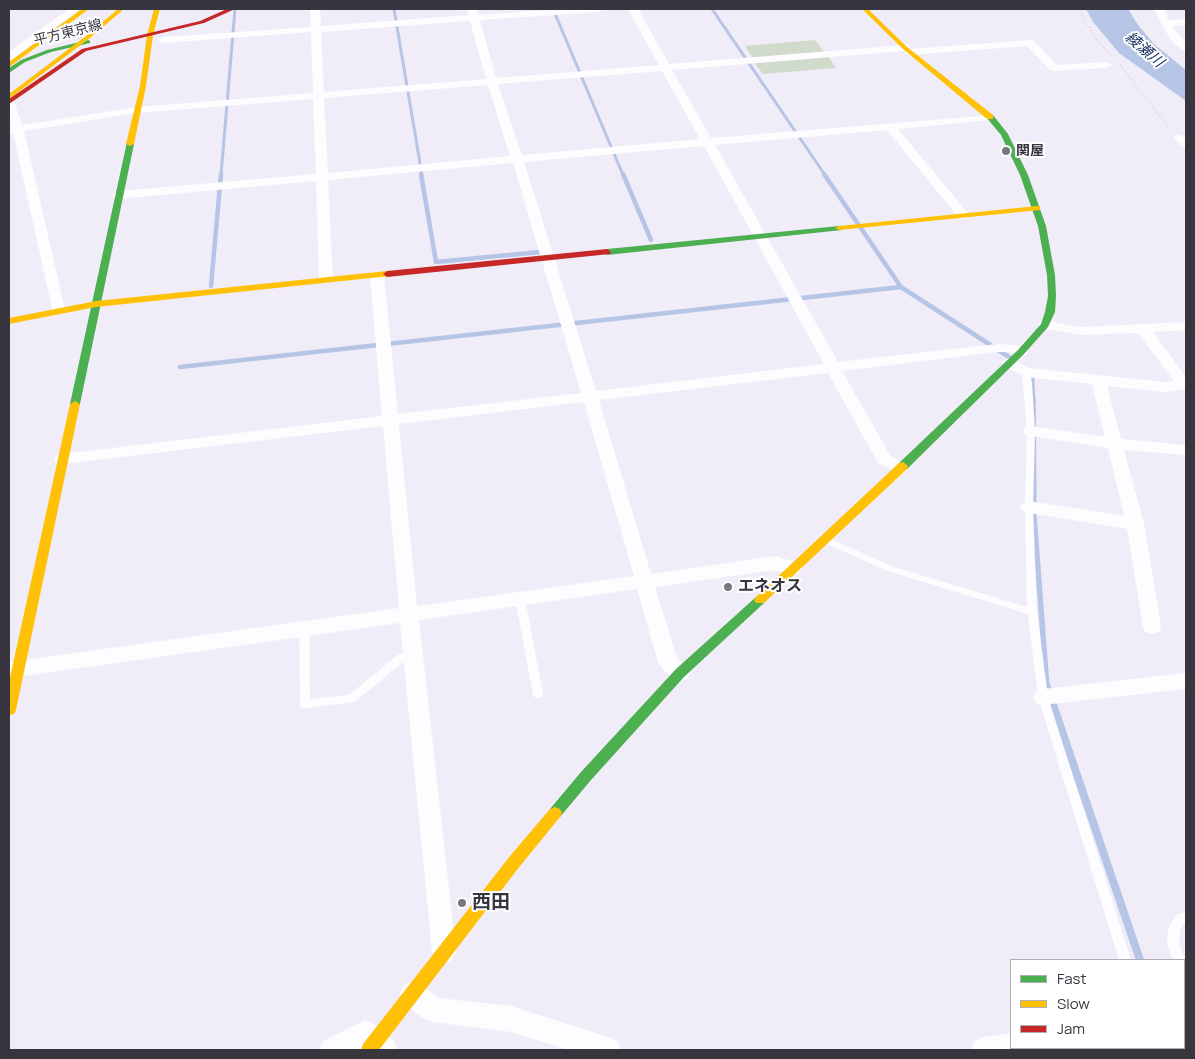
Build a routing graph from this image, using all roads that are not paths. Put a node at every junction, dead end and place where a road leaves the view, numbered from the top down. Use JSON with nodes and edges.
{"nodes":[{"id":1,"x":75,"y":9,"type":"edge"},
{"id":2,"x":86,"y":9,"type":"edge"},
{"id":3,"x":97,"y":9,"type":"edge"},
{"id":4,"x":113,"y":9,"type":"edge"},
{"id":5,"x":121,"y":9,"type":"edge"},
{"id":6,"x":157,"y":9,"type":"edge"},
{"id":7,"x":224,"y":9,"type":"edge"},
{"id":8,"x":232,"y":9,"type":"edge"},
{"id":9,"x":315,"y":9,"type":"edge"},
{"id":10,"x":599,"y":9,"type":"edge"},
{"id":11,"x":633,"y":9,"type":"edge"},
{"id":12,"x":864,"y":9,"type":"edge"},
{"id":13,"x":1159,"y":9,"type":"edge"},
{"id":14,"x":473,"y":13,"type":"edge"},
{"id":15,"x":1186,"y":22,"type":"edge"},
{"id":16,"x":1167,"y":27,"type":"junction"},
{"id":17,"x":1186,"y":29,"type":"edge"},
{"id":18,"x":316,"y":30,"type":"junction"},
{"id":19,"x":152,"y":32,"type":"junction"},
{"id":20,"x":163,"y":40,"type":"dead end"},
{"id":21,"x":1186,"y":48,"type":"edge"},
{"id":22,"x":907,"y":50,"type":"junction"},
{"id":23,"x":9,"y":56,"type":"edge"},
{"id":24,"x":1110,"y":61,"type":"road end"},
{"id":25,"x":9,"y":65,"type":"edge"},
{"id":26,"x":665,"y":67,"type":"junction"},
{"id":27,"x":9,"y":71,"type":"edge"},
{"id":28,"x":9,"y":75,"type":"edge"},
{"id":29,"x":492,"y":81,"type":"junction"},
{"id":30,"x":9,"y":88,"type":"edge"},
{"id":31,"x":318,"y":95,"type":"junction"},
{"id":32,"x":9,"y":97,"type":"edge"},
{"id":33,"x":9,"y":102,"type":"edge"},
{"id":34,"x":137,"y":110,"type":"junction"},
{"id":35,"x":990,"y":117,"type":"junction"},
{"id":36,"x":890,"y":126,"type":"junction"},
{"id":37,"x":13,"y":129,"type":"edge"},
{"id":38,"x":706,"y":142,"type":"junction"},
{"id":39,"x":517,"y":160,"type":"junction"},
{"id":40,"x":322,"y":177,"type":"junction"},
{"id":41,"x":118,"y":195,"type":"junction"},
{"id":42,"x":1037,"y":208,"type":"junction"},
{"id":43,"x":963,"y":215,"type":"junction"},
{"id":44,"x":760,"y":236,"type":"junction"},
{"id":45,"x":549,"y":258,"type":"junction"},
{"id":46,"x":377,"y":275,"type":"junction"},
{"id":47,"x":326,"y":280,"type":"junction"},
{"id":48,"x":96,"y":304,"type":"junction"},
{"id":49,"x":58,"y":310,"type":"junction"},
{"id":50,"x":9,"y":321,"type":"edge"},
{"id":51,"x":1045,"y":324,"type":"junction"},
{"id":52,"x":1186,"y":326,"type":"edge"},
{"id":53,"x":1143,"y":329,"type":"junction"},
{"id":54,"x":1021,"y":352,"type":"junction"},
{"id":55,"x":1009,"y":363,"type":"junction"},
{"id":56,"x":833,"y":369,"type":"junction"},
{"id":57,"x":1026,"y":372,"type":"junction"},
{"id":58,"x":1098,"y":379,"type":"junction"},
{"id":59,"x":1185,"y":386,"type":"edge"},
{"id":60,"x":589,"y":396,"type":"junction"},
{"id":61,"x":390,"y":420,"type":"junction"},
{"id":62,"x":1031,"y":431,"type":"junction"},
{"id":63,"x":1115,"y":444,"type":"junction"},
{"id":64,"x":1186,"y":450,"type":"edge"},
{"id":65,"x":62,"y":459,"type":"junction"},
{"id":66,"x":900,"y":468,"type":"junction"},
{"id":67,"x":1029,"y":507,"type":"junction"},
{"id":68,"x":1135,"y":524,"type":"junction"},
{"id":69,"x":824,"y":540,"type":"junction"},
{"id":70,"x":793,"y":568,"type":"junction"},
{"id":71,"x":644,"y":580,"type":"junction"},
{"id":72,"x":520,"y":598,"type":"junction"},
{"id":73,"x":1032,"y":612,"type":"junction"},
{"id":74,"x":409,"y":615,"type":"junction"},
{"id":75,"x":1152,"y":627,"type":"dead end"},
{"id":76,"x":304,"y":630,"type":"junction"},
{"id":77,"x":413,"y":656,"type":"junction"},
{"id":78,"x":13,"y":669,"type":"edge"},
{"id":79,"x":680,"y":674,"type":"junction"},
{"id":80,"x":1186,"y":681,"type":"edge"},
{"id":81,"x":538,"y":694,"type":"dead end"},
{"id":82,"x":1043,"y":697,"type":"junction"},
{"id":83,"x":9,"y":710,"type":"edge"},
{"id":84,"x":1186,"y":918,"type":"edge"},
{"id":85,"x":444,"y":952,"type":"junction"},
{"id":86,"x":1125,"y":959,"type":"edge"},
{"id":87,"x":1179,"y":959,"type":"edge"},
{"id":88,"x":412,"y":994,"type":"junction"},
{"id":89,"x":1010,"y":1046,"type":"edge"},
{"id":90,"x":376,"y":1048,"type":"edge"},
{"id":91,"x":332,"y":1050,"type":"edge"},
{"id":92,"x":608,"y":1050,"type":"edge"},
{"id":93,"x":984,"y":1050,"type":"edge"}],
"edges":[{"from":1,"to":23,"type":"street"},
{"from":2,"to":25,"type":"main road"},
{"from":3,"to":28,"type":"main road"},
{"from":4,"to":30,"type":"main road"},
{"from":5,"to":32,"type":"main road"},
{"from":6,"to":19,"type":"main road"},
{"from":7,"to":19,"type":"main road","name":"平方東京線"},
{"from":8,"to":19,"type":"main road","name":"平方東京線"},
{"from":9,"to":18,"type":"street"},
{"from":10,"to":14,"type":"street"},
{"from":11,"to":26,"type":"street"},
{"from":12,"to":22,"type":"main road"},
{"from":13,"to":16,"type":"street"},
{"from":14,"to":18,"type":"street"},
{"from":14,"to":29,"type":"street"},
{"from":15,"to":16,"type":"street"},
{"from":16,"to":17,"type":"street"},
{"from":16,"to":21,"type":"street"},
{"from":18,"to":20,"type":"street"},
{"from":18,"to":31,"type":"street"},
{"from":19,"to":27,"type":"main road","name":"平方東京線"},
{"from":19,"to":33,"type":"main road","name":"平方東京線"},
{"from":19,"to":34,"type":"main road"},
{"from":22,"to":24,"type":"street"},
{"from":22,"to":26,"type":"street"},
{"from":22,"to":35,"type":"main road"},
{"from":26,"to":29,"type":"street"},
{"from":26,"to":38,"type":"street"},
{"from":29,"to":31,"type":"street"},
{"from":29,"to":39,"type":"street"},
{"from":31,"to":34,"type":"street"},
{"from":31,"to":40,"type":"street"},
{"from":33,"to":37,"type":"street"},
{"from":34,"to":37,"type":"street"},
{"from":34,"to":41,"type":"main road"},
{"from":35,"to":36,"type":"street"},
{"from":35,"to":42,"type":"main road"},
{"from":36,"to":38,"type":"street"},
{"from":36,"to":43,"type":"street"},
{"from":37,"to":49,"type":"street"},
{"from":38,"to":39,"type":"street"},
{"from":38,"to":44,"type":"street"},
{"from":39,"to":40,"type":"street"},
{"from":39,"to":45,"type":"street"},
{"from":40,"to":41,"type":"street"},
{"from":40,"to":47,"type":"street"},
{"from":41,"to":48,"type":"main road"},
{"from":42,"to":43,"type":"main road"},
{"from":42,"to":51,"type":"main road"},
{"from":43,"to":44,"type":"main road"},
{"from":44,"to":45,"type":"main road"},
{"from":44,"to":56,"type":"street"},
{"from":45,"to":46,"type":"main road"},
{"from":45,"to":60,"type":"street"},
{"from":46,"to":47,"type":"main road"},
{"from":46,"to":61,"type":"street"},
{"from":47,"to":48,"type":"main road"},
{"from":48,"to":49,"type":"main road"},
{"from":48,"to":65,"type":"main road"},
{"from":49,"to":50,"type":"main road"},
{"from":51,"to":53,"type":"street"},
{"from":51,"to":54,"type":"main road"},
{"from":52,"to":53,"type":"street"},
{"from":53,"to":59,"type":"street"},
{"from":54,"to":55,"type":"main road"},
{"from":54,"to":56,"type":"street"},
{"from":55,"to":57,"type":"street"},
{"from":55,"to":66,"type":"main road"},
{"from":56,"to":60,"type":"street"},
{"from":56,"to":66,"type":"street"},
{"from":57,"to":58,"type":"street"},
{"from":57,"to":62,"type":"lane"},
{"from":58,"to":59,"type":"street"},
{"from":58,"to":63,"type":"street"},
{"from":60,"to":61,"type":"street"},
{"from":60,"to":71,"type":"street"},
{"from":61,"to":65,"type":"street"},
{"from":61,"to":74,"type":"street"},
{"from":62,"to":63,"type":"street"},
{"from":62,"to":67,"type":"lane"},
{"from":63,"to":64,"type":"street"},
{"from":63,"to":68,"type":"street"},
{"from":65,"to":78,"type":"main road"},
{"from":66,"to":69,"type":"main road"},
{"from":67,"to":68,"type":"street"},
{"from":67,"to":73,"type":"lane"},
{"from":68,"to":75,"type":"street"},
{"from":69,"to":70,"type":"main road"},
{"from":69,"to":73,"type":"lane"},
{"from":70,"to":71,"type":"street"},
{"from":70,"to":79,"type":"main road"},
{"from":71,"to":72,"type":"street"},
{"from":71,"to":79,"type":"street"},
{"from":72,"to":74,"type":"street"},
{"from":72,"to":81,"type":"lane"},
{"from":73,"to":82,"type":"lane"},
{"from":74,"to":76,"type":"street"},
{"from":74,"to":77,"type":"street"},
{"from":76,"to":77,"type":"lane"},
{"from":76,"to":78,"type":"street"},
{"from":77,"to":85,"type":"street"},
{"from":78,"to":83,"type":"main road"},
{"from":79,"to":85,"type":"main road"},
{"from":80,"to":82,"type":"street"},
{"from":82,"to":86,"type":"lane"},
{"from":84,"to":87,"type":"lane"},
{"from":85,"to":88,"type":"main road"},
{"from":88,"to":90,"type":"main road"},
{"from":88,"to":92,"type":"street"},
{"from":89,"to":93,"type":"street"},
{"from":90,"to":91,"type":"street"}]}
